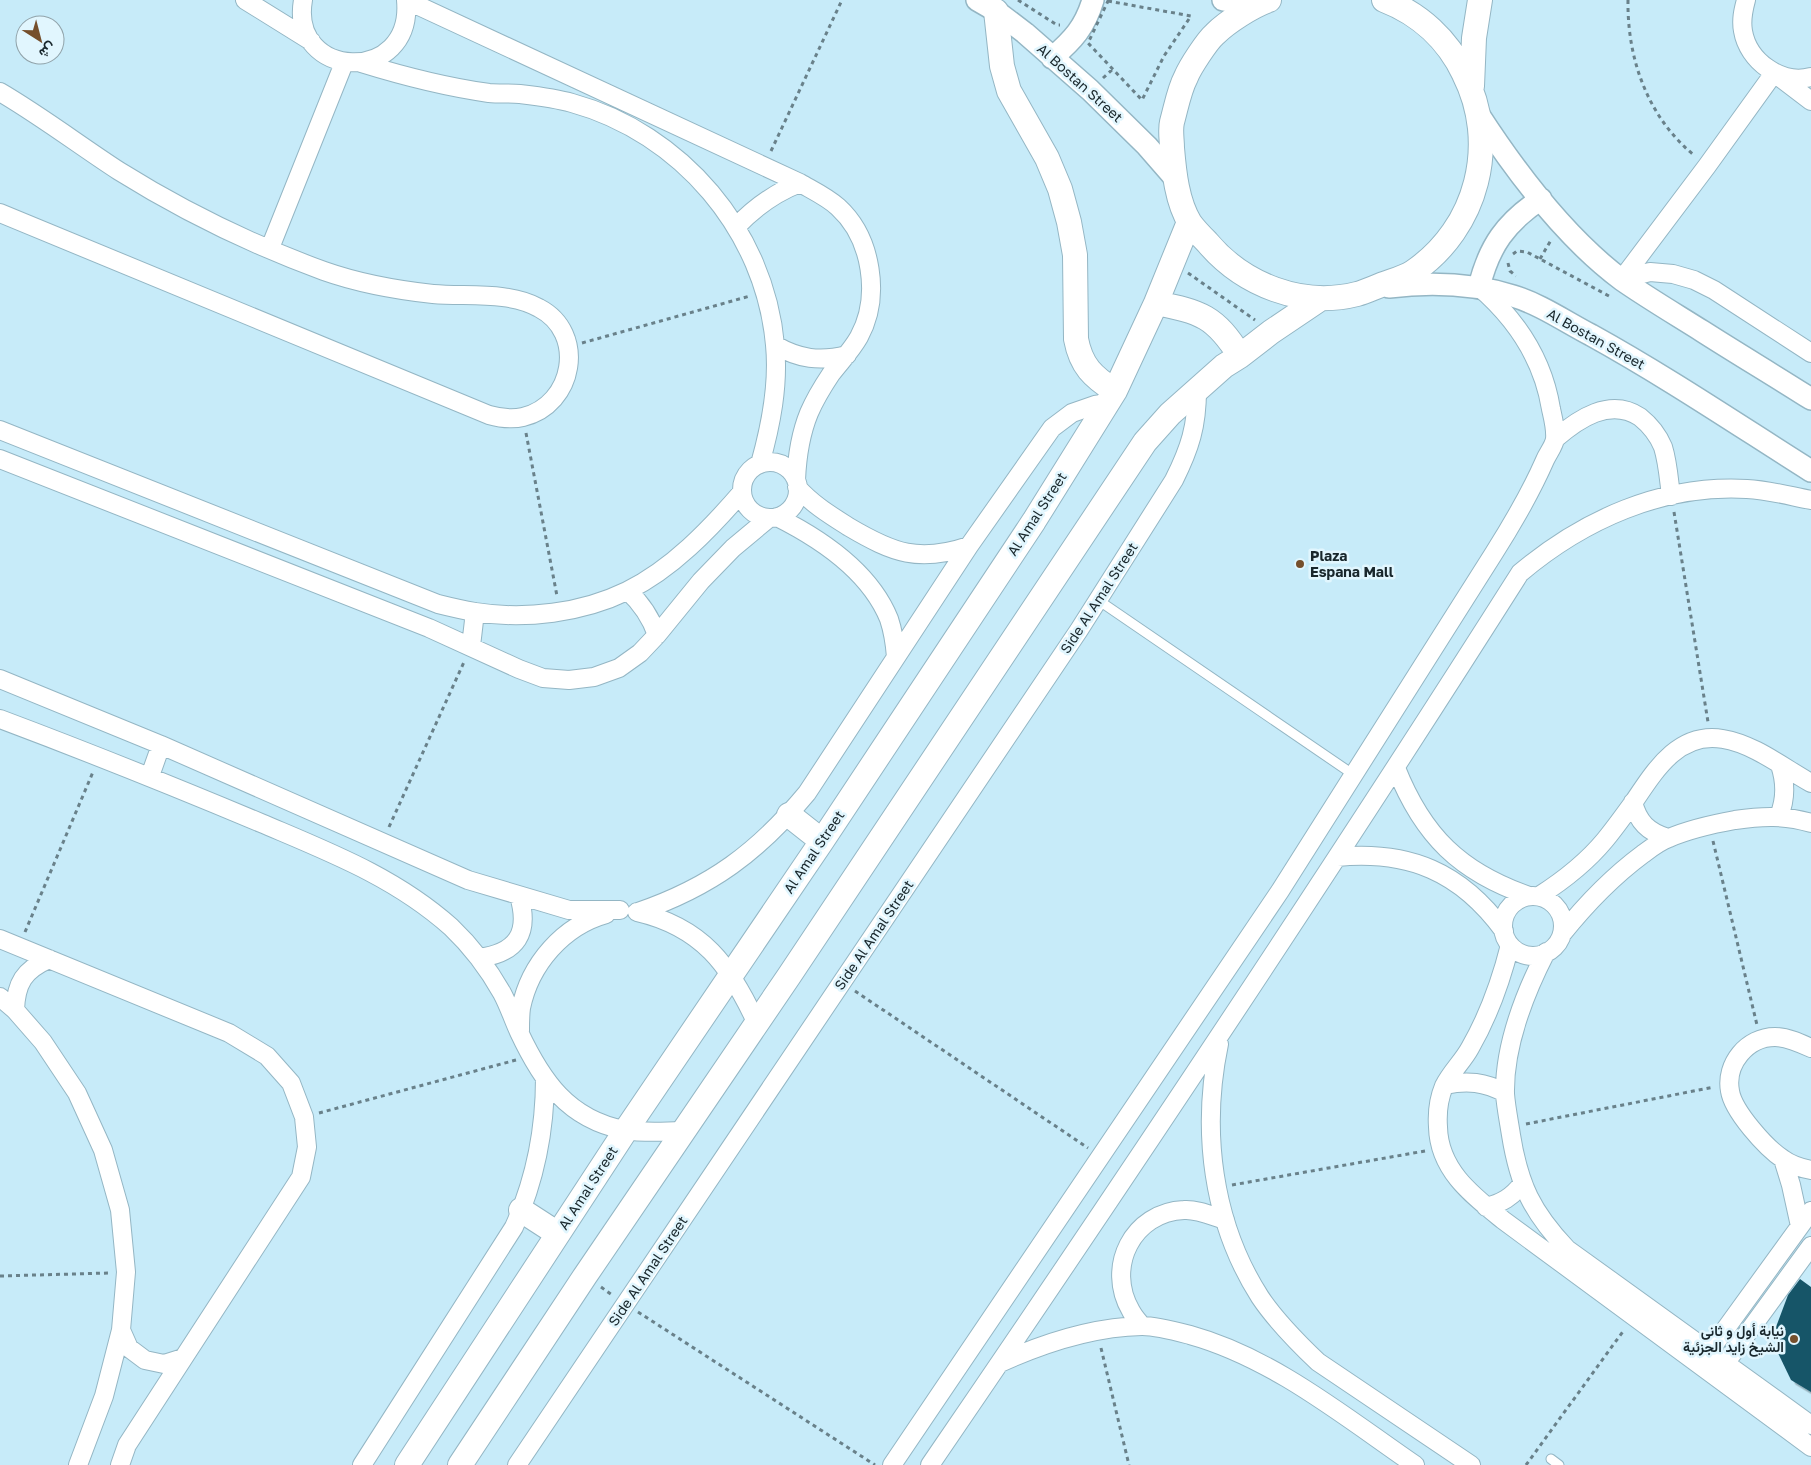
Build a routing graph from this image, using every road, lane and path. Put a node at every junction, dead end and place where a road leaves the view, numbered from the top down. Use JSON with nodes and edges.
{"nodes":[{"id":1,"x":245,"y":0,"type":"edge"},
{"id":2,"x":303,"y":0,"type":"edge"},
{"id":3,"x":406,"y":0,"type":"edge"},
{"id":4,"x":842,"y":0,"type":"edge"},
{"id":5,"x":1018,"y":0,"type":"edge"},
{"id":6,"x":1093,"y":0,"type":"edge"},
{"id":7,"x":1223,"y":0,"type":"edge"},
{"id":8,"x":1384,"y":0,"type":"edge"},
{"id":9,"x":1480,"y":0,"type":"edge"},
{"id":10,"x":1628,"y":0,"type":"edge"},
{"id":11,"x":1746,"y":0,"type":"edge"},
{"id":12,"x":1108,"y":1,"type":"edge"},
{"id":13,"x":1262,"y":2,"type":"edge"},
{"id":14,"x":986,"y":6,"type":"edge"},
{"id":15,"x":1063,"y":24,"type":"dead end"},
{"id":16,"x":311,"y":41,"type":"junction"},
{"id":17,"x":1052,"y":58,"type":"junction"},
{"id":18,"x":352,"y":63,"type":"junction"},
{"id":19,"x":1774,"y":72,"type":"junction"},
{"id":20,"x":1811,"y":77,"type":"edge"},
{"id":21,"x":1472,"y":90,"type":"junction"},
{"id":22,"x":0,"y":92,"type":"edge"},
{"id":23,"x":1811,"y":101,"type":"edge"},
{"id":24,"x":1479,"y":115,"type":"junction"},
{"id":25,"x":764,"y":166,"type":"junction"},
{"id":26,"x":1707,"y":166,"type":"junction"},
{"id":27,"x":1174,"y":177,"type":"junction"},
{"id":28,"x":800,"y":182,"type":"junction"},
{"id":29,"x":1541,"y":199,"type":"junction"},
{"id":30,"x":0,"y":213,"type":"edge"},
{"id":31,"x":1189,"y":222,"type":"junction"},
{"id":32,"x":736,"y":227,"type":"junction"},
{"id":33,"x":270,"y":248,"type":"junction"},
{"id":34,"x":1174,"y":262,"type":"junction"},
{"id":35,"x":1622,"y":279,"type":"junction"},
{"id":36,"x":1479,"y":287,"type":"junction"},
{"id":37,"x":765,"y":292,"type":"junction"},
{"id":38,"x":1357,"y":294,"type":"junction"},
{"id":39,"x":1320,"y":299,"type":"junction"},
{"id":40,"x":1156,"y":303,"type":"junction"},
{"id":41,"x":1271,"y":332,"type":"junction"},
{"id":42,"x":775,"y":345,"type":"junction"},
{"id":43,"x":568,"y":347,"type":"junction"},
{"id":44,"x":1811,"y":353,"type":"edge"},
{"id":45,"x":847,"y":355,"type":"junction"},
{"id":46,"x":1240,"y":356,"type":"junction"},
{"id":47,"x":1197,"y":390,"type":"junction"},
{"id":48,"x":1112,"y":397,"type":"junction"},
{"id":49,"x":1811,"y":399,"type":"edge"},
{"id":50,"x":523,"y":417,"type":"junction"},
{"id":51,"x":0,"y":430,"type":"edge"},
{"id":52,"x":1555,"y":439,"type":"junction"},
{"id":53,"x":0,"y":459,"type":"edge"},
{"id":54,"x":760,"y":464,"type":"junction"},
{"id":55,"x":1811,"y":471,"type":"edge"},
{"id":56,"x":797,"y":484,"type":"junction"},
{"id":57,"x":742,"y":492,"type":"junction"},
{"id":58,"x":1671,"y":496,"type":"junction"},
{"id":59,"x":1811,"y":500,"type":"edge"},
{"id":60,"x":773,"y":518,"type":"junction"},
{"id":61,"x":969,"y":546,"type":"junction"},
{"id":62,"x":628,"y":591,"type":"junction"},
{"id":63,"x":1098,"y":600,"type":"junction"},
{"id":64,"x":475,"y":612,"type":"junction"},
{"id":65,"x":560,"y":612,"type":"junction"},
{"id":66,"x":657,"y":635,"type":"junction"},
{"id":67,"x":470,"y":646,"type":"junction"},
{"id":68,"x":896,"y":657,"type":"junction"},
{"id":69,"x":0,"y":679,"type":"edge"},
{"id":70,"x":0,"y":719,"type":"edge"},
{"id":71,"x":1711,"y":738,"type":"junction"},
{"id":72,"x":161,"y":745,"type":"junction"},
{"id":73,"x":99,"y":756,"type":"junction"},
{"id":74,"x":1780,"y":766,"type":"junction"},
{"id":75,"x":1396,"y":768,"type":"junction"},
{"id":76,"x":1354,"y":775,"type":"junction"},
{"id":77,"x":150,"y":776,"type":"junction"},
{"id":78,"x":1811,"y":783,"type":"edge"},
{"id":79,"x":1633,"y":802,"type":"junction"},
{"id":80,"x":789,"y":815,"type":"junction"},
{"id":81,"x":1779,"y":816,"type":"junction"},
{"id":82,"x":1811,"y":823,"type":"edge"},
{"id":83,"x":1709,"y":826,"type":"junction"},
{"id":84,"x":1668,"y":838,"type":"junction"},
{"id":85,"x":383,"y":841,"type":"junction"},
{"id":86,"x":822,"y":841,"type":"junction"},
{"id":87,"x":1337,"y":857,"type":"junction"},
{"id":88,"x":519,"y":896,"type":"junction"},
{"id":89,"x":1534,"y":896,"type":"junction"},
{"id":90,"x":620,"y":910,"type":"junction"},
{"id":91,"x":638,"y":912,"type":"junction"},
{"id":92,"x":1562,"y":934,"type":"junction"},
{"id":93,"x":1507,"y":938,"type":"junction"},
{"id":94,"x":0,"y":939,"type":"edge"},
{"id":95,"x":19,"y":946,"type":"junction"},
{"id":96,"x":1546,"y":952,"type":"junction"},
{"id":97,"x":479,"y":958,"type":"junction"},
{"id":98,"x":49,"y":959,"type":"junction"},
{"id":99,"x":731,"y":975,"type":"junction"},
{"id":100,"x":842,"y":982,"type":"junction"},
{"id":101,"x":0,"y":997,"type":"edge"},
{"id":102,"x":14,"y":1010,"type":"junction"},
{"id":103,"x":757,"y":1024,"type":"junction"},
{"id":104,"x":520,"y":1033,"type":"junction"},
{"id":105,"x":1220,"y":1036,"type":"junction"},
{"id":106,"x":1760,"y":1040,"type":"junction"},
{"id":107,"x":1811,"y":1048,"type":"edge"},
{"id":108,"x":531,"y":1056,"type":"junction"},
{"id":109,"x":545,"y":1078,"type":"junction"},
{"id":110,"x":1729,"y":1084,"type":"junction"},
{"id":111,"x":1445,"y":1085,"type":"junction"},
{"id":112,"x":1505,"y":1093,"type":"junction"},
{"id":113,"x":304,"y":1117,"type":"junction"},
{"id":114,"x":1510,"y":1127,"type":"junction"},
{"id":115,"x":626,"y":1130,"type":"junction"},
{"id":116,"x":683,"y":1131,"type":"junction"},
{"id":117,"x":1441,"y":1148,"type":"junction"},
{"id":118,"x":1101,"y":1156,"type":"junction"},
{"id":119,"x":1782,"y":1159,"type":"junction"},
{"id":120,"x":1811,"y":1170,"type":"edge"},
{"id":121,"x":1522,"y":1184,"type":"junction"},
{"id":122,"x":1217,"y":1188,"type":"junction"},
{"id":123,"x":1486,"y":1207,"type":"junction"},
{"id":124,"x":522,"y":1210,"type":"junction"},
{"id":125,"x":1811,"y":1211,"type":"edge"},
{"id":126,"x":1225,"y":1220,"type":"junction"},
{"id":127,"x":1800,"y":1226,"type":"junction"},
{"id":128,"x":558,"y":1234,"type":"junction"},
{"id":129,"x":1811,"y":1246,"type":"edge"},
{"id":130,"x":126,"y":1272,"type":"junction"},
{"id":131,"x":1765,"y":1274,"type":"junction"},
{"id":132,"x":0,"y":1276,"type":"edge"},
{"id":133,"x":585,"y":1276,"type":"junction"},
{"id":134,"x":1782,"y":1286,"type":"junction"},
{"id":135,"x":626,"y":1304,"type":"junction"},
{"id":136,"x":1634,"y":1316,"type":"junction"},
{"id":137,"x":1142,"y":1326,"type":"junction"},
{"id":138,"x":121,"y":1330,"type":"junction"},
{"id":139,"x":1105,"y":1330,"type":"junction"},
{"id":140,"x":184,"y":1358,"type":"junction"},
{"id":141,"x":1705,"y":1358,"type":"junction"},
{"id":142,"x":999,"y":1363,"type":"junction"},
{"id":143,"x":1721,"y":1370,"type":"junction"},
{"id":144,"x":1811,"y":1425,"type":"edge"},
{"id":145,"x":1811,"y":1447,"type":"edge"},
{"id":146,"x":1551,"y":1459,"type":"dead end"},
{"id":147,"x":78,"y":1465,"type":"edge"},
{"id":148,"x":120,"y":1465,"type":"edge"},
{"id":149,"x":362,"y":1465,"type":"edge"},
{"id":150,"x":407,"y":1465,"type":"edge"},
{"id":151,"x":460,"y":1465,"type":"edge"},
{"id":152,"x":517,"y":1465,"type":"edge"},
{"id":153,"x":875,"y":1465,"type":"edge"},
{"id":154,"x":892,"y":1465,"type":"edge"},
{"id":155,"x":930,"y":1465,"type":"edge"},
{"id":156,"x":1130,"y":1465,"type":"edge"},
{"id":157,"x":1415,"y":1465,"type":"edge"},
{"id":158,"x":1471,"y":1465,"type":"edge"},
{"id":159,"x":1526,"y":1465,"type":"edge"},
{"id":160,"x":1559,"y":1465,"type":"edge"}],
"edges":[{"from":1,"to":16,"type":"street"},
{"from":2,"to":16,"type":"street"},
{"from":3,"to":18,"type":"street"},
{"from":3,"to":25,"type":"street"},
{"from":4,"to":25,"type":"path"},
{"from":5,"to":15,"type":"path"},
{"from":6,"to":17,"type":"street"},
{"from":7,"to":13,"type":"street"},
{"from":8,"to":21,"type":"main road"},
{"from":9,"to":21,"type":"main road"},
{"from":10,"to":26,"type":"path"},
{"from":11,"to":19,"type":"street"},
{"from":12,"to":12,"type":"path"},
{"from":13,"to":27,"type":"main road"},
{"from":14,"to":17,"type":"street","name":"Al Bostan Street"},
{"from":14,"to":48,"type":"main road"},
{"from":16,"to":18,"type":"street"},
{"from":17,"to":27,"type":"street","name":"Al Bostan Street"},
{"from":18,"to":32,"type":"street"},
{"from":18,"to":33,"type":"street"},
{"from":19,"to":20,"type":"street"},
{"from":19,"to":23,"type":"street"},
{"from":19,"to":26,"type":"street"},
{"from":21,"to":24,"type":"main road"},
{"from":22,"to":33,"type":"street"},
{"from":24,"to":29,"type":"street"},
{"from":24,"to":38,"type":"main road"},
{"from":25,"to":28,"type":"street"},
{"from":26,"to":35,"type":"street"},
{"from":27,"to":31,"type":"main road"},
{"from":28,"to":32,"type":"street"},
{"from":28,"to":45,"type":"street"},
{"from":29,"to":35,"type":"street"},
{"from":29,"to":36,"type":"street"},
{"from":30,"to":50,"type":"street"},
{"from":31,"to":34,"type":"main road","name":"Al Amal Street"},
{"from":31,"to":39,"type":"main road"},
{"from":32,"to":37,"type":"street"},
{"from":33,"to":43,"type":"street"},
{"from":34,"to":40,"type":"main road","name":"Al Amal Street"},
{"from":34,"to":41,"type":"path"},
{"from":35,"to":44,"type":"street"},
{"from":35,"to":49,"type":"street"},
{"from":36,"to":38,"type":"street","name":"Al Bostan Street"},
{"from":36,"to":52,"type":"street"},
{"from":36,"to":55,"type":"street","name":"Al Bostan Street"},
{"from":37,"to":42,"type":"street"},
{"from":37,"to":43,"type":"path"},
{"from":38,"to":39,"type":"main road"},
{"from":39,"to":41,"type":"main road"},
{"from":40,"to":46,"type":"main road"},
{"from":40,"to":48,"type":"main road","name":"Al Amal Street"},
{"from":41,"to":46,"type":"main road"},
{"from":42,"to":45,"type":"street"},
{"from":42,"to":54,"type":"street"},
{"from":43,"to":50,"type":"street"},
{"from":45,"to":56,"type":"street"},
{"from":46,"to":47,"type":"main road"},
{"from":47,"to":63,"type":"street","name":"Side Al Amal Street"},
{"from":47,"to":103,"type":"main road"},
{"from":48,"to":61,"type":"street"},
{"from":48,"to":86,"type":"main road","name":"Al Amal Street"},
{"from":50,"to":65,"type":"path"},
{"from":51,"to":64,"type":"street"},
{"from":52,"to":58,"type":"street"},
{"from":52,"to":76,"type":"street"},
{"from":53,"to":67,"type":"street"},
{"from":54,"to":56,"type":"street"},
{"from":54,"to":57,"type":"street"},
{"from":56,"to":60,"type":"street"},
{"from":56,"to":61,"type":"street"},
{"from":57,"to":60,"type":"street"},
{"from":57,"to":62,"type":"street"},
{"from":58,"to":59,"type":"street"},
{"from":58,"to":71,"type":"path"},
{"from":58,"to":75,"type":"street"},
{"from":60,"to":66,"type":"street"},
{"from":60,"to":68,"type":"street"},
{"from":61,"to":68,"type":"street"},
{"from":62,"to":65,"type":"street"},
{"from":62,"to":66,"type":"street"},
{"from":63,"to":76,"type":"lane"},
{"from":63,"to":100,"type":"street","name":"Side Al Amal Street"},
{"from":64,"to":65,"type":"street"},
{"from":64,"to":67,"type":"street"},
{"from":66,"to":67,"type":"street"},
{"from":67,"to":85,"type":"path"},
{"from":68,"to":80,"type":"street"},
{"from":69,"to":72,"type":"street"},
{"from":70,"to":73,"type":"street"},
{"from":71,"to":74,"type":"street"},
{"from":71,"to":79,"type":"street"},
{"from":72,"to":77,"type":"street"},
{"from":72,"to":85,"type":"street"},
{"from":73,"to":77,"type":"street"},
{"from":73,"to":95,"type":"path"},
{"from":74,"to":78,"type":"street"},
{"from":74,"to":81,"type":"street"},
{"from":75,"to":87,"type":"street"},
{"from":75,"to":89,"type":"street"},
{"from":76,"to":118,"type":"street"},
{"from":77,"to":97,"type":"street"},
{"from":79,"to":84,"type":"street"},
{"from":79,"to":89,"type":"street"},
{"from":80,"to":86,"type":"main road"},
{"from":80,"to":91,"type":"street"},
{"from":81,"to":82,"type":"street"},
{"from":81,"to":83,"type":"street"},
{"from":83,"to":84,"type":"street"},
{"from":83,"to":106,"type":"path"},
{"from":84,"to":92,"type":"street"},
{"from":85,"to":88,"type":"street"},
{"from":86,"to":99,"type":"main road","name":"Al Amal Street"},
{"from":87,"to":93,"type":"street"},
{"from":87,"to":105,"type":"street"},
{"from":88,"to":90,"type":"street"},
{"from":88,"to":97,"type":"street"},
{"from":89,"to":92,"type":"street"},
{"from":89,"to":93,"type":"street"},
{"from":90,"to":91,"type":"street"},
{"from":90,"to":104,"type":"street"},
{"from":91,"to":99,"type":"street"},
{"from":92,"to":96,"type":"street"},
{"from":93,"to":96,"type":"street"},
{"from":93,"to":111,"type":"street"},
{"from":94,"to":95,"type":"street"},
{"from":95,"to":98,"type":"street"},
{"from":96,"to":112,"type":"street"},
{"from":97,"to":104,"type":"street"},
{"from":98,"to":102,"type":"street"},
{"from":98,"to":113,"type":"street"},
{"from":99,"to":103,"type":"street"},
{"from":99,"to":115,"type":"main road","name":"Al Amal Street"},
{"from":100,"to":118,"type":"path"},
{"from":100,"to":135,"type":"street","name":"Side Al Amal Street"},
{"from":101,"to":102,"type":"street"},
{"from":102,"to":130,"type":"street"},
{"from":103,"to":116,"type":"main road"},
{"from":104,"to":108,"type":"street"},
{"from":105,"to":122,"type":"street"},
{"from":105,"to":142,"type":"street"},
{"from":106,"to":107,"type":"street"},
{"from":106,"to":110,"type":"street"},
{"from":108,"to":109,"type":"street"},
{"from":108,"to":113,"type":"path"},
{"from":109,"to":115,"type":"street"},
{"from":109,"to":124,"type":"street"},
{"from":110,"to":114,"type":"path"},
{"from":110,"to":119,"type":"street"},
{"from":111,"to":112,"type":"street"},
{"from":111,"to":117,"type":"street"},
{"from":112,"to":114,"type":"street"},
{"from":113,"to":140,"type":"street"},
{"from":114,"to":121,"type":"street"},
{"from":115,"to":116,"type":"street"},
{"from":115,"to":128,"type":"main road","name":"Al Amal Street"},
{"from":116,"to":133,"type":"main road"},
{"from":117,"to":122,"type":"path"},
{"from":117,"to":123,"type":"street"},
{"from":118,"to":154,"type":"street"},
{"from":119,"to":120,"type":"street"},
{"from":119,"to":127,"type":"street"},
{"from":121,"to":123,"type":"street"},
{"from":121,"to":141,"type":"street"},
{"from":122,"to":126,"type":"street"},
{"from":123,"to":136,"type":"street"},
{"from":124,"to":128,"type":"main road"},
{"from":124,"to":149,"type":"street"},
{"from":125,"to":127,"type":"street"},
{"from":126,"to":137,"type":"street"},
{"from":126,"to":158,"type":"street"},
{"from":127,"to":131,"type":"street"},
{"from":128,"to":150,"type":"main road","name":"Al Amal Street"},
{"from":129,"to":134,"type":"street"},
{"from":130,"to":132,"type":"path"},
{"from":130,"to":138,"type":"street"},
{"from":131,"to":134,"type":"street"},
{"from":131,"to":141,"type":"street"},
{"from":133,"to":135,"type":"path"},
{"from":133,"to":151,"type":"main road"},
{"from":134,"to":143,"type":"street"},
{"from":135,"to":152,"type":"street","name":"Side Al Amal Street"},
{"from":135,"to":153,"type":"path"},
{"from":136,"to":141,"type":"street"},
{"from":136,"to":159,"type":"path"},
{"from":137,"to":139,"type":"street"},
{"from":137,"to":157,"type":"street"},
{"from":138,"to":140,"type":"street"},
{"from":138,"to":147,"type":"street"},
{"from":139,"to":142,"type":"street"},
{"from":139,"to":156,"type":"path"},
{"from":140,"to":148,"type":"street"},
{"from":141,"to":143,"type":"street"},
{"from":142,"to":155,"type":"street"},
{"from":143,"to":144,"type":"street"},
{"from":143,"to":145,"type":"street"},
{"from":146,"to":160,"type":"lane"}]}
